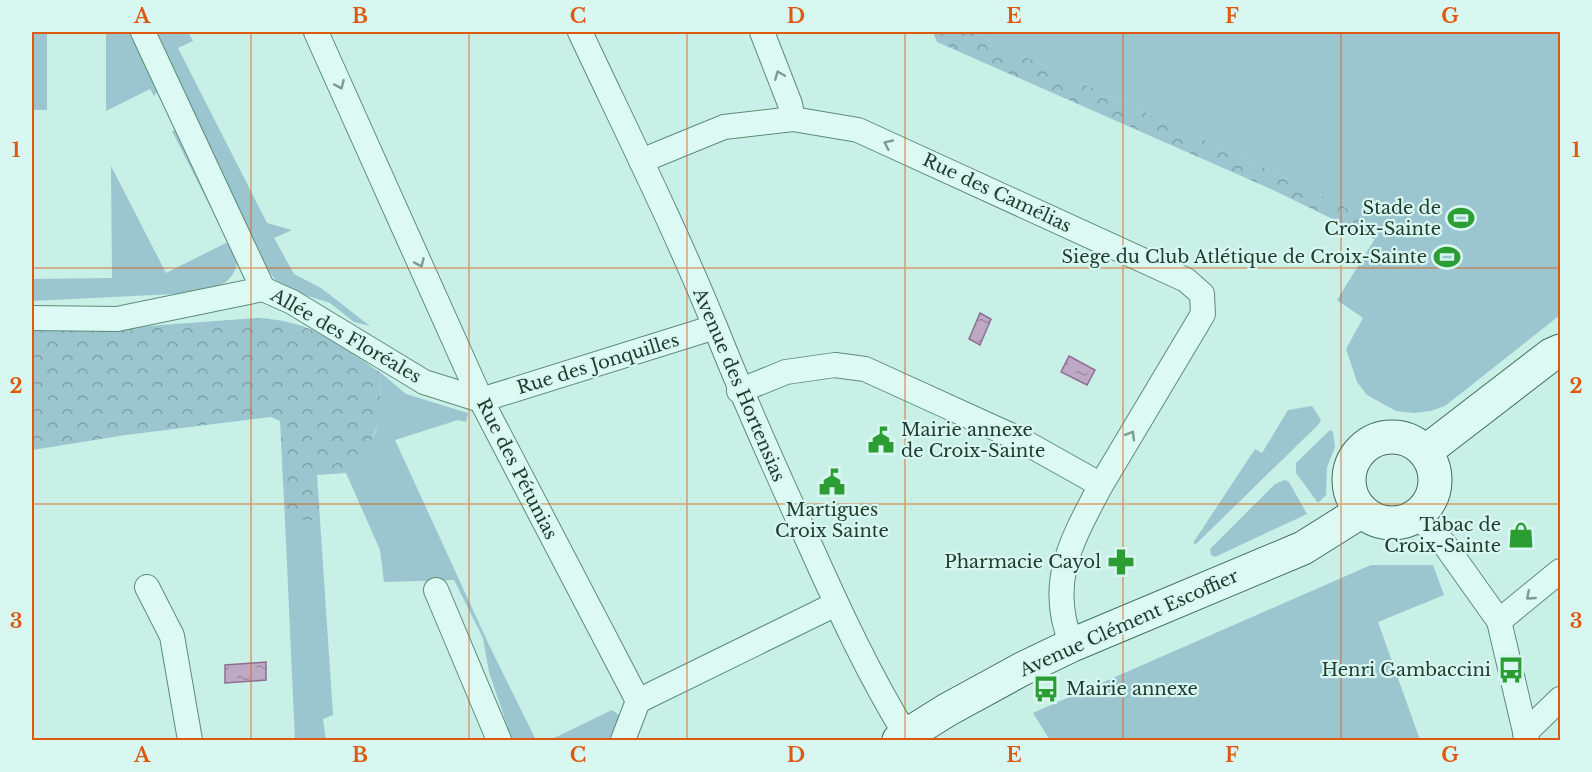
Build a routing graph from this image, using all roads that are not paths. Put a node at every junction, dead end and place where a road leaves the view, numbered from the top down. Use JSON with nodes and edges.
{"nodes":[{"id":1,"x":143,"y":32,"type":"edge"},
{"id":2,"x":316,"y":32,"type":"edge"},
{"id":3,"x":580,"y":32,"type":"edge"},
{"id":4,"x":762,"y":32,"type":"edge"},
{"id":5,"x":793,"y":118,"type":"junction"},
{"id":6,"x":641,"y":161,"type":"junction"},
{"id":7,"x":263,"y":289,"type":"junction"},
{"id":8,"x":32,"y":318,"type":"edge"},
{"id":9,"x":715,"y":327,"type":"junction"},
{"id":10,"x":1560,"y":351,"type":"edge"},
{"id":11,"x":739,"y":391,"type":"junction"},
{"id":12,"x":481,"y":400,"type":"junction"},
{"id":13,"x":1425,"y":452,"type":"junction"},
{"id":14,"x":1101,"y":485,"type":"junction"},
{"id":15,"x":1362,"y":512,"type":"junction"},
{"id":16,"x":1417,"y":515,"type":"junction"},
{"id":17,"x":1560,"y":571,"type":"edge"},
{"id":18,"x":147,"y":587,"type":"dead end"},
{"id":19,"x":436,"y":590,"type":"dead end"},
{"id":20,"x":836,"y":604,"type":"junction"},
{"id":21,"x":1499,"y":621,"type":"junction"},
{"id":22,"x":1072,"y":645,"type":"junction"},
{"id":23,"x":1560,"y":699,"type":"edge"},
{"id":24,"x":639,"y":701,"type":"junction"},
{"id":25,"x":1526,"y":737,"type":"edge"},
{"id":26,"x":903,"y":738,"type":"edge"},
{"id":27,"x":190,"y":741,"type":"edge"},
{"id":28,"x":499,"y":741,"type":"edge"},
{"id":29,"x":623,"y":741,"type":"edge"}],
"edges":[{"from":1,"to":7,"type":"street"},
{"from":2,"to":12,"type":"street","name":"Rue des Pétunias","one_way":true},
{"from":3,"to":6,"type":"street","name":"Avenue des Hortensias"},
{"from":5,"to":4,"type":"street","one_way":true},
{"from":5,"to":6,"type":"street","name":"Rue des Camélias"},
{"from":14,"to":5,"type":"street","name":"Rue des Camélias","one_way":true},
{"from":6,"to":9,"type":"street","name":"Avenue des Hortensias"},
{"from":7,"to":8,"type":"street","name":"Allée des Floréales"},
{"from":7,"to":12,"type":"street","name":"Allée des Floréales"},
{"from":9,"to":11,"type":"street","name":"Avenue des Hortensias"},
{"from":9,"to":12,"type":"street","name":"Rue des Jonquilles"},
{"from":10,"to":13,"type":"main road"},
{"from":11,"to":14,"type":"street"},
{"from":11,"to":20,"type":"street","name":"Avenue des Hortensias"},
{"from":12,"to":24,"type":"street","name":"Rue des Pétunias"},
{"from":13,"to":15,"type":"main road"},
{"from":13,"to":16,"type":"main road"},
{"from":14,"to":22,"type":"street","name":"Rue des Camélias"},
{"from":15,"to":16,"type":"main road"},
{"from":15,"to":22,"type":"main road","name":"Avenue Clément Escoffier"},
{"from":16,"to":21,"type":"street"},
{"from":17,"to":21,"type":"street","one_way":true},
{"from":18,"to":27,"type":"street"},
{"from":19,"to":28,"type":"street"},
{"from":20,"to":24,"type":"street"},
{"from":20,"to":26,"type":"street","name":"Avenue des Hortensias"},
{"from":21,"to":25,"type":"street"},
{"from":22,"to":26,"type":"main road","name":"Avenue Clément Escoffier"},
{"from":23,"to":25,"type":"street"},
{"from":24,"to":29,"type":"street"}]}
